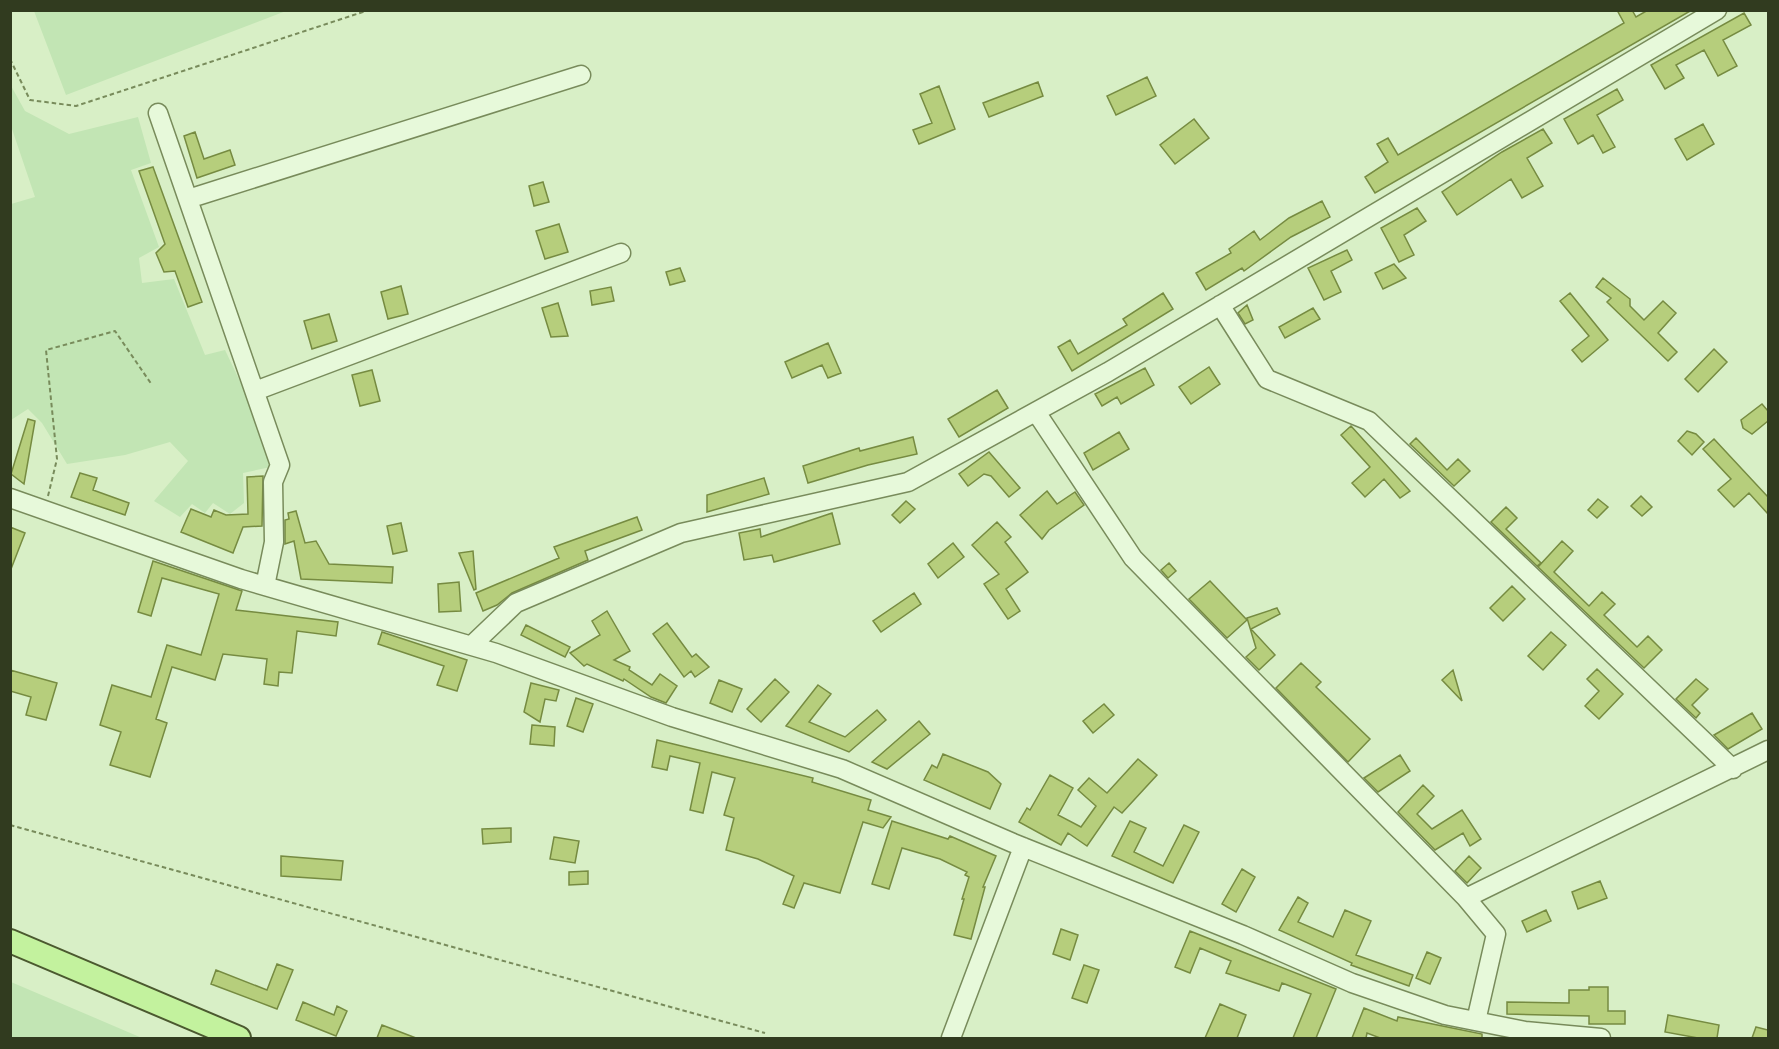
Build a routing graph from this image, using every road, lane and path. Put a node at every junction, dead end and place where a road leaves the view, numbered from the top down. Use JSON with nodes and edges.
{"nodes":[{"id":1,"x":369,"y":10,"type":"edge"},
{"id":2,"x":1717,"y":10,"type":"edge"},
{"id":3,"x":10,"y":59,"type":"edge"},
{"id":4,"x":581,"y":75,"type":"dead end"},
{"id":5,"x":158,"y":112,"type":"dead end"},
{"id":6,"x":188,"y":199,"type":"junction"},
{"id":7,"x":621,"y":253,"type":"dead end"},
{"id":8,"x":1220,"y":306,"type":"junction"},
{"id":9,"x":152,"y":385,"type":"dead end"},
{"id":10,"x":255,"y":391,"type":"junction"},
{"id":11,"x":1036,"y":412,"type":"junction"},
{"id":12,"x":10,"y":498,"type":"edge"},
{"id":13,"x":45,"y":510,"type":"junction"},
{"id":14,"x":265,"y":586,"type":"junction"},
{"id":15,"x":472,"y":645,"type":"junction"},
{"id":16,"x":1768,"y":750,"type":"edge"},
{"id":17,"x":1733,"y":769,"type":"junction"},
{"id":18,"x":10,"y":825,"type":"edge"},
{"id":19,"x":1023,"y":847,"type":"junction"},
{"id":20,"x":1466,"y":898,"type":"junction"},
{"id":21,"x":10,"y":940,"type":"edge"},
{"id":22,"x":1476,"y":1021,"type":"junction"},
{"id":23,"x":765,"y":1033,"type":"dead end"},
{"id":24,"x":1527,"y":1035,"type":"edge"},
{"id":25,"x":239,"y":1038,"type":"edge"},
{"id":26,"x":951,"y":1038,"type":"edge"},
{"id":27,"x":1601,"y":1038,"type":"edge"}],
"edges":[{"from":1,"to":3,"type":"path"},
{"from":2,"to":8,"type":"street"},
{"from":4,"to":6,"type":"street"},
{"from":5,"to":6,"type":"street"},
{"from":6,"to":10,"type":"street"},
{"from":7,"to":10,"type":"street"},
{"from":8,"to":11,"type":"street"},
{"from":8,"to":17,"type":"street"},
{"from":9,"to":13,"type":"path"},
{"from":10,"to":14,"type":"street"},
{"from":11,"to":15,"type":"street"},
{"from":11,"to":20,"type":"street"},
{"from":12,"to":13,"type":"street"},
{"from":13,"to":14,"type":"street"},
{"from":14,"to":15,"type":"street"},
{"from":15,"to":19,"type":"street"},
{"from":16,"to":17,"type":"street"},
{"from":17,"to":20,"type":"street"},
{"from":18,"to":23,"type":"path"},
{"from":19,"to":22,"type":"street"},
{"from":19,"to":26,"type":"street"},
{"from":20,"to":22,"type":"street"},
{"from":21,"to":25,"type":"main road"},
{"from":22,"to":24,"type":"street"},
{"from":24,"to":27,"type":"street"}]}
